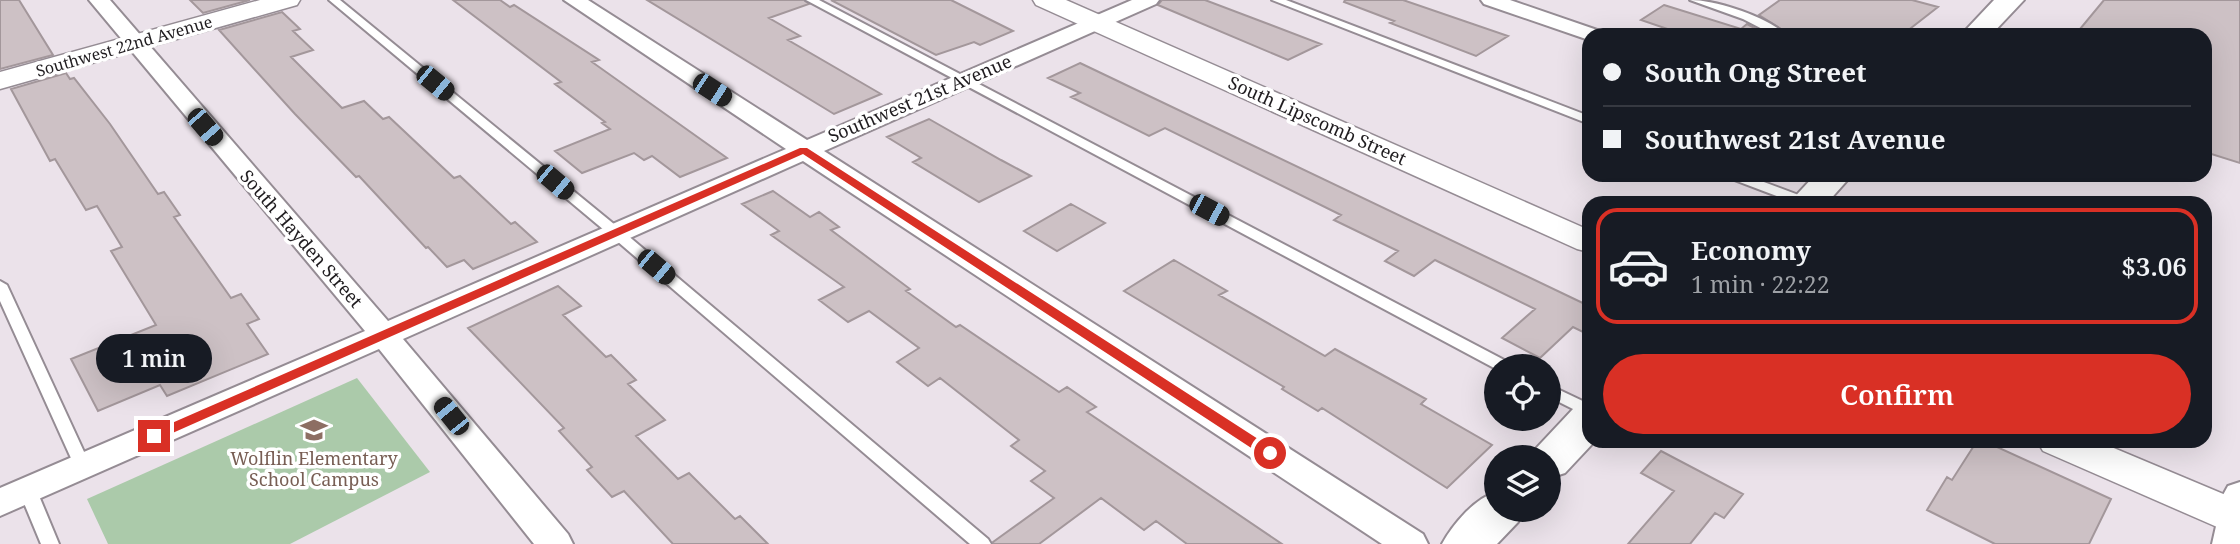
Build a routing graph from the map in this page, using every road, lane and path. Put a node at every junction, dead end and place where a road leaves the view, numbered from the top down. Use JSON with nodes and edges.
{"nodes":[{"id":1,"x":99,"y":0,"type":"edge"},
{"id":2,"x":288,"y":0,"type":"edge"},
{"id":3,"x":334,"y":0,"type":"edge"},
{"id":4,"x":574,"y":0,"type":"edge"},
{"id":5,"x":811,"y":0,"type":"edge"},
{"id":6,"x":1045,"y":0,"type":"edge"},
{"id":7,"x":1149,"y":0,"type":"edge"},
{"id":8,"x":1277,"y":0,"type":"edge"},
{"id":9,"x":1491,"y":0,"type":"edge"},
{"id":10,"x":1695,"y":0,"type":"edge"},
{"id":11,"x":2006,"y":1,"type":"edge"},
{"id":12,"x":1097,"y":23,"type":"junction"},
{"id":13,"x":1768,"y":28,"type":"edge"},
{"id":14,"x":1981,"y":28,"type":"edge"},
{"id":15,"x":1582,"y":31,"type":"edge"},
{"id":16,"x":134,"y":43,"type":"junction"},
{"id":17,"x":965,"y":80,"type":"junction"},
{"id":18,"x":0,"y":81,"type":"edge"},
{"id":19,"x":1582,"y":117,"type":"edge"},
{"id":20,"x":803,"y":150,"type":"junction"},
{"id":21,"x":1752,"y":182,"type":"edge"},
{"id":22,"x":1828,"y":182,"type":"edge"},
{"id":23,"x":1788,"y":196,"type":"edge"},
{"id":24,"x":1814,"y":196,"type":"edge"},
{"id":25,"x":615,"y":232,"type":"junction"},
{"id":26,"x":1582,"y":239,"type":"edge"},
{"id":27,"x":0,"y":285,"type":"edge"},
{"id":28,"x":384,"y":335,"type":"junction"},
{"id":29,"x":1484,"y":356,"type":"edge"},
{"id":30,"x":1561,"y":396,"type":"edge"},
{"id":31,"x":1582,"y":407,"type":"edge"},
{"id":32,"x":1582,"y":427,"type":"edge"},
{"id":33,"x":2074,"y":448,"type":"edge"},
{"id":34,"x":1561,"y":449,"type":"edge"},
{"id":35,"x":83,"y":467,"type":"junction"},
{"id":36,"x":28,"y":491,"type":"junction"},
{"id":37,"x":0,"y":503,"type":"edge"},
{"id":38,"x":2236,"y":519,"type":"edge"},
{"id":39,"x":1488,"y":522,"type":"edge"},
{"id":40,"x":50,"y":544,"type":"edge"},
{"id":41,"x":555,"y":544,"type":"edge"},
{"id":42,"x":982,"y":544,"type":"edge"},
{"id":43,"x":1410,"y":544,"type":"edge"},
{"id":44,"x":1467,"y":544,"type":"edge"}],
"edges":[{"from":1,"to":16,"type":"street","name":"South Hayden Street"},
{"from":2,"to":16,"type":"street","name":"Southwest 22nd Avenue"},
{"from":3,"to":25,"type":"lane"},
{"from":4,"to":20,"type":"street"},
{"from":5,"to":17,"type":"lane"},
{"from":6,"to":12,"type":"street","name":"South Lipscomb Street"},
{"from":7,"to":12,"type":"street","name":"Southwest 21st Avenue"},
{"from":8,"to":19,"type":"lane"},
{"from":9,"to":15,"type":"street"},
{"from":10,"to":13,"type":"lane"},
{"from":11,"to":14,"type":"main road"},
{"from":12,"to":17,"type":"street","name":"Southwest 21st Avenue"},
{"from":12,"to":26,"type":"street","name":"South Lipscomb Street"},
{"from":16,"to":18,"type":"street","name":"Southwest 22nd Avenue"},
{"from":16,"to":28,"type":"street","name":"South Hayden Street"},
{"from":17,"to":20,"type":"street","name":"Southwest 21st Avenue"},
{"from":17,"to":29,"type":"lane"},
{"from":20,"to":25,"type":"street","name":"Southwest 21st Avenue"},
{"from":20,"to":43,"type":"street"},
{"from":21,"to":23,"type":"lane"},
{"from":22,"to":24,"type":"main road"},
{"from":25,"to":28,"type":"street","name":"Southwest 21st Avenue"},
{"from":25,"to":42,"type":"lane"},
{"from":27,"to":35,"type":"lane"},
{"from":28,"to":35,"type":"street","name":"Southwest 21st Avenue"},
{"from":28,"to":41,"type":"street","name":"South Hayden Street"},
{"from":30,"to":31,"type":"lane"},
{"from":32,"to":34,"type":"main road"},
{"from":33,"to":38,"type":"street"},
{"from":35,"to":36,"type":"street","name":"Southwest 21st Avenue"},
{"from":36,"to":37,"type":"street","name":"Southwest 21st Avenue"},
{"from":36,"to":40,"type":"lane"},
{"from":39,"to":44,"type":"main road"}]}
